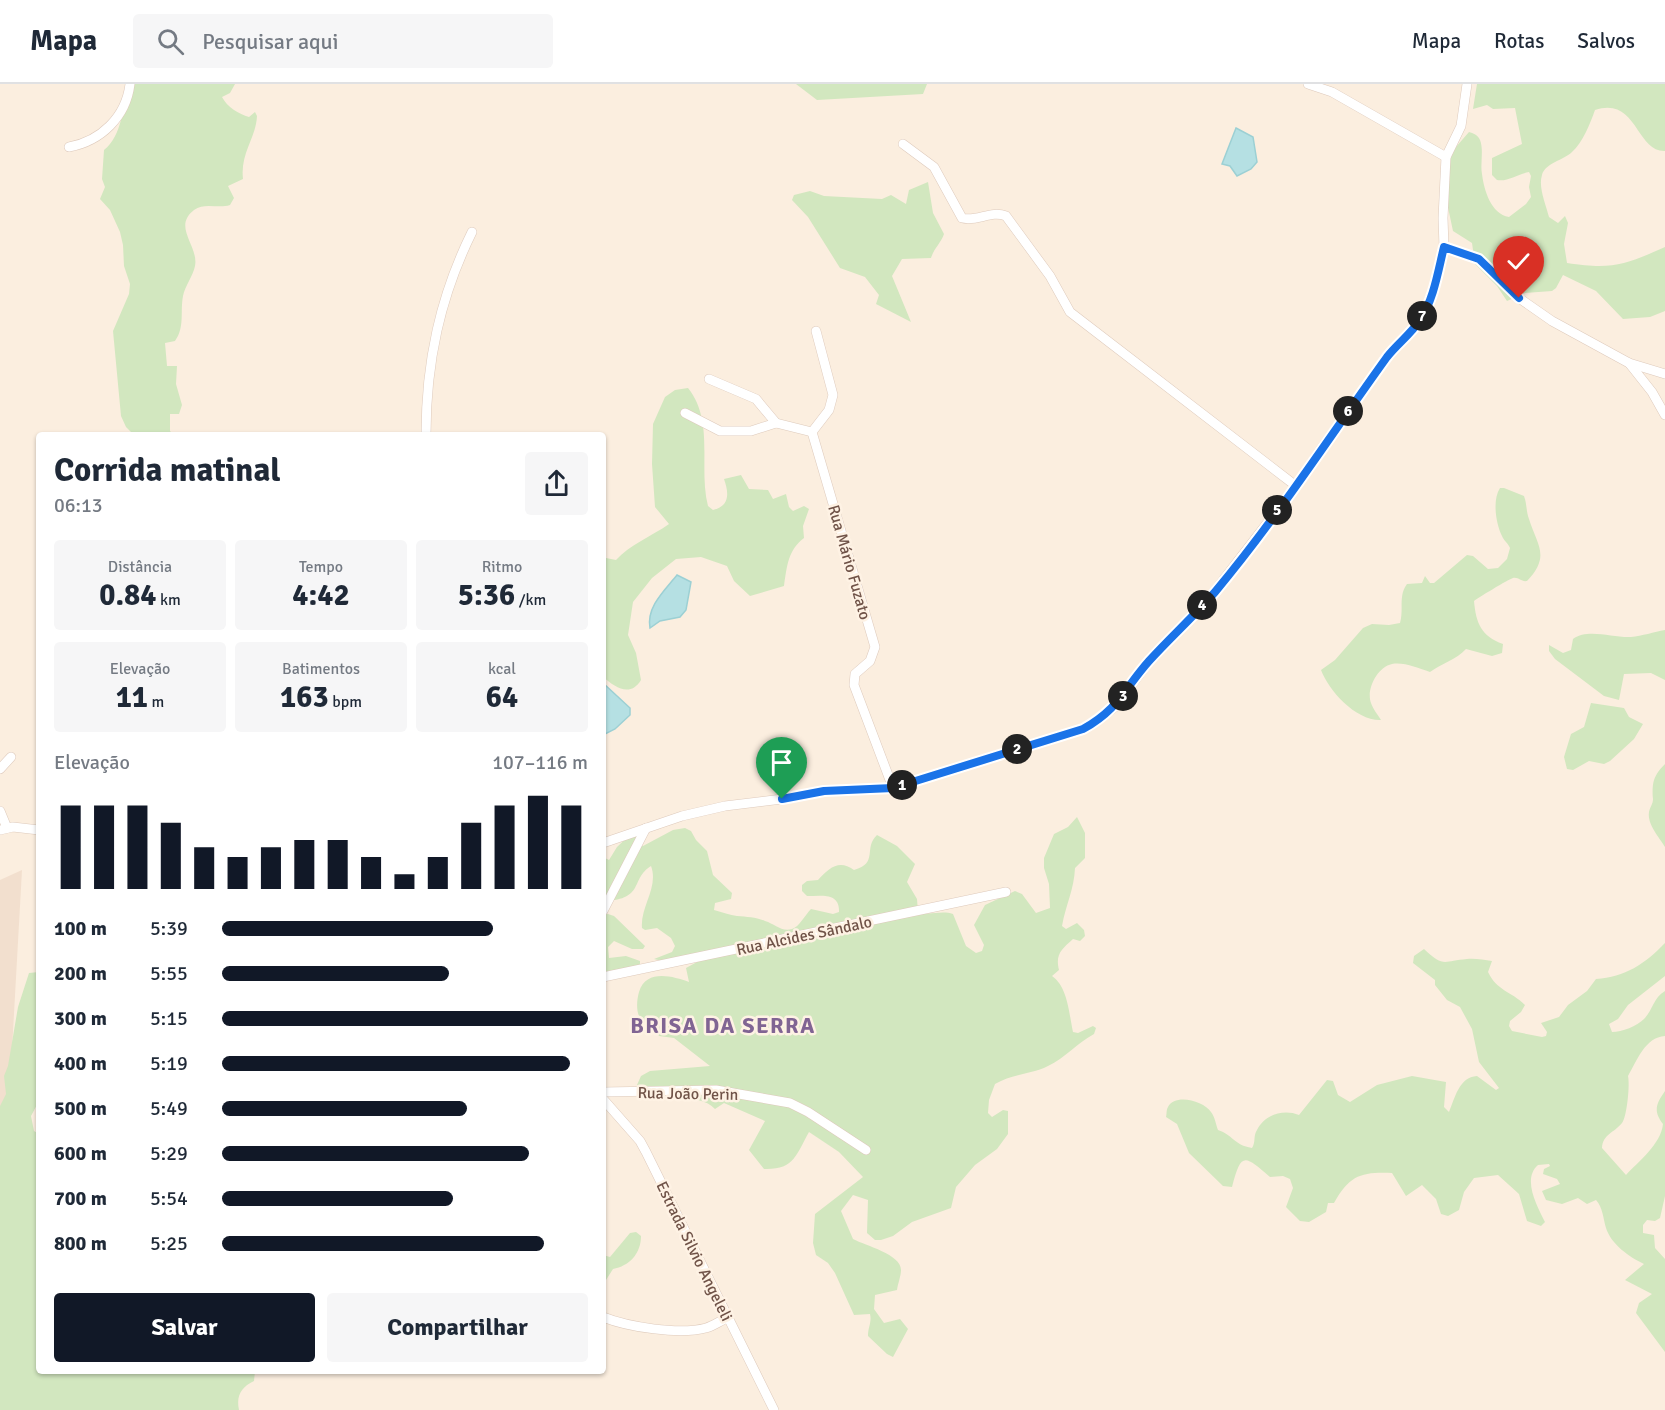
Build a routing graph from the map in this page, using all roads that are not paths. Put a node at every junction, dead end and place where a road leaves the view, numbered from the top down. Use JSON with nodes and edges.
{"nodes":[{"id":1,"x":130,"y":84,"type":"edge"},
{"id":2,"x":1308,"y":84,"type":"edge"},
{"id":3,"x":1467,"y":84,"type":"edge"},
{"id":4,"x":903,"y":144,"type":"dead end"},
{"id":5,"x":69,"y":147,"type":"dead end"},
{"id":6,"x":1446,"y":157,"type":"junction"},
{"id":7,"x":472,"y":232,"type":"dead end"},
{"id":8,"x":1444,"y":247,"type":"junction"},
{"id":9,"x":816,"y":331,"type":"dead end"},
{"id":10,"x":1629,"y":363,"type":"junction"},
{"id":11,"x":1665,"y":374,"type":"edge"},
{"id":12,"x":709,"y":379,"type":"dead end"},
{"id":13,"x":685,"y":413,"type":"dead end"},
{"id":14,"x":1665,"y":415,"type":"edge"},
{"id":15,"x":776,"y":423,"type":"junction"},
{"id":16,"x":426,"y":432,"type":"edge"},
{"id":17,"x":812,"y":432,"type":"junction"},
{"id":18,"x":1296,"y":486,"type":"junction"},
{"id":19,"x":11,"y":757,"type":"dead end"},
{"id":20,"x":0,"y":769,"type":"edge"},
{"id":21,"x":893,"y":788,"type":"junction"},
{"id":22,"x":0,"y":812,"type":"edge"},
{"id":23,"x":646,"y":828,"type":"junction"},
{"id":24,"x":3,"y":829,"type":"edge"},
{"id":25,"x":36,"y":830,"type":"edge"},
{"id":26,"x":606,"y":842,"type":"edge"},
{"id":27,"x":1006,"y":892,"type":"dead end"},
{"id":28,"x":606,"y":905,"type":"edge"},
{"id":29,"x":606,"y":976,"type":"edge"},
{"id":30,"x":606,"y":1092,"type":"edge"},
{"id":31,"x":606,"y":1102,"type":"edge"},
{"id":32,"x":866,"y":1150,"type":"dead end"},
{"id":33,"x":606,"y":1318,"type":"edge"},
{"id":34,"x":727,"y":1318,"type":"junction"},
{"id":35,"x":774,"y":1410,"type":"edge"}],
"edges":[{"from":1,"to":5,"type":"street"},
{"from":2,"to":6,"type":"street"},
{"from":3,"to":6,"type":"street"},
{"from":4,"to":18,"type":"street"},
{"from":6,"to":8,"type":"street"},
{"from":7,"to":16,"type":"street"},
{"from":8,"to":10,"type":"street"},
{"from":8,"to":18,"type":"street"},
{"from":9,"to":17,"type":"street"},
{"from":10,"to":11,"type":"street"},
{"from":10,"to":14,"type":"street"},
{"from":12,"to":15,"type":"street"},
{"from":13,"to":15,"type":"street"},
{"from":15,"to":17,"type":"street"},
{"from":17,"to":21,"type":"street","name":"Rua Mário Fuzato"},
{"from":18,"to":21,"type":"street"},
{"from":19,"to":20,"type":"street"},
{"from":21,"to":23,"type":"street"},
{"from":22,"to":24,"type":"street"},
{"from":23,"to":26,"type":"street"},
{"from":23,"to":28,"type":"street"},
{"from":24,"to":25,"type":"street"},
{"from":27,"to":29,"type":"street","name":"Rua Alcides Sândalo"},
{"from":30,"to":32,"type":"street","name":"Rua João Perin"},
{"from":31,"to":34,"type":"street","name":"Estrada Silvio Angeleli"},
{"from":33,"to":34,"type":"street"},
{"from":34,"to":35,"type":"street","name":"Estrada Silvio Angeleli"}]}
